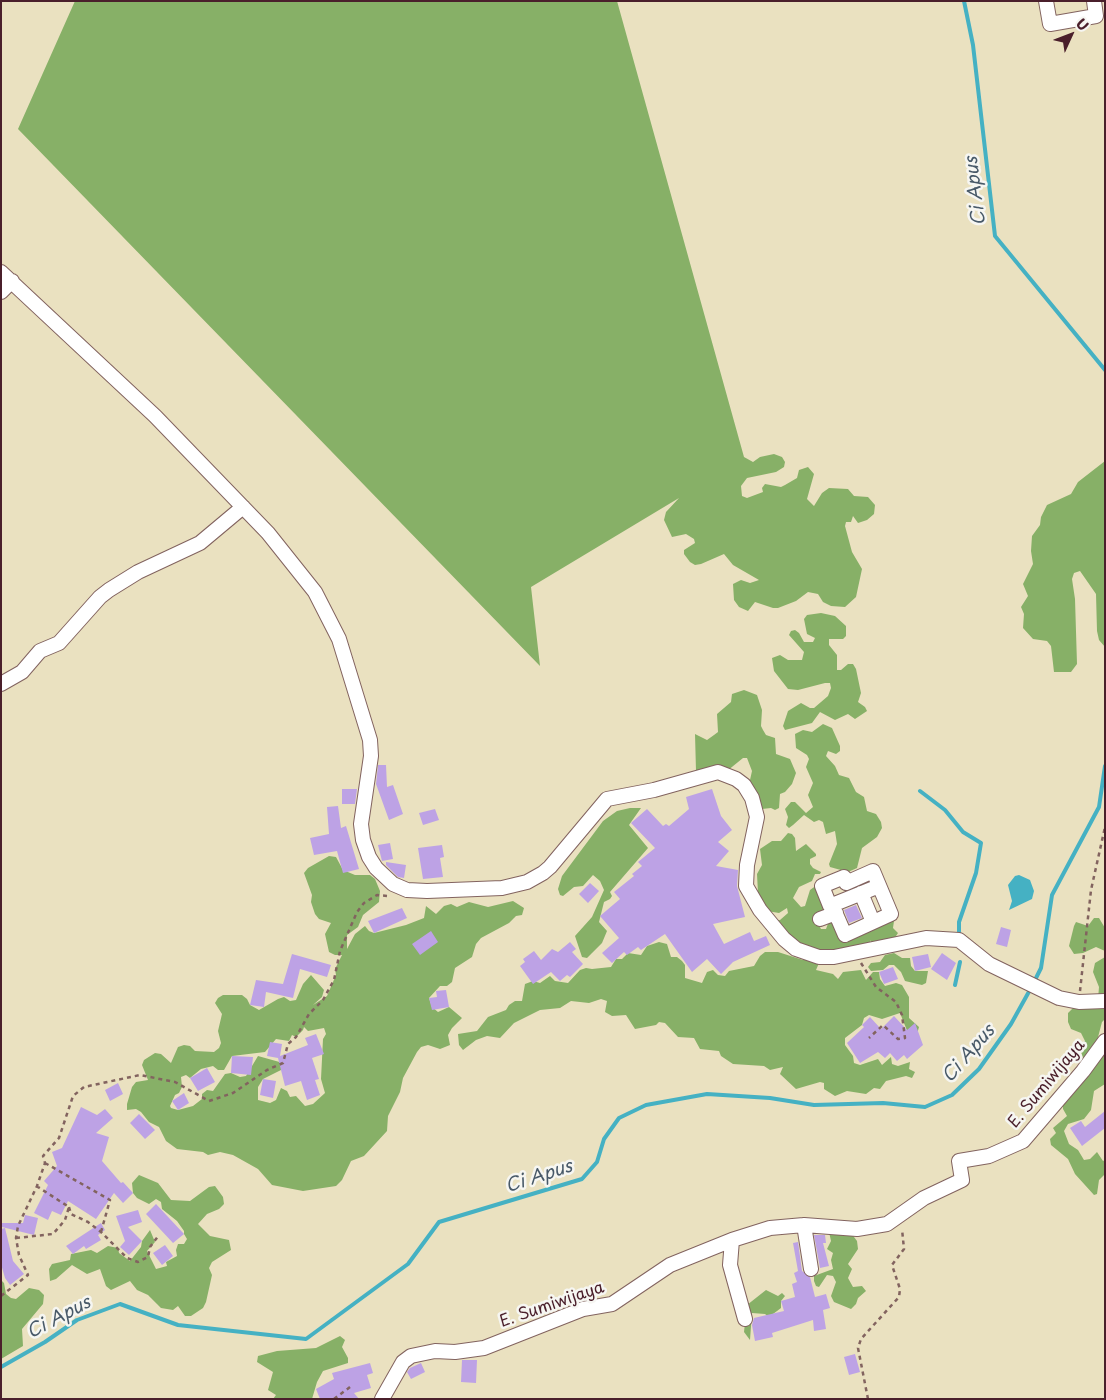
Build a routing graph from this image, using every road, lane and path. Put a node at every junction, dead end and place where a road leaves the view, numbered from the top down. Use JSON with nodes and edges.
{"nodes":[{"id":1,"x":1046,"y":1,"type":"edge"},
{"id":2,"x":1094,"y":1,"type":"edge"},
{"id":3,"x":1,"y":272,"type":"edge"},
{"id":4,"x":12,"y":281,"type":"junction"},
{"id":5,"x":1,"y":292,"type":"edge"},
{"id":6,"x":243,"y":507,"type":"junction"},
{"id":7,"x":1,"y":684,"type":"edge"},
{"id":8,"x":1105,"y":827,"type":"edge"},
{"id":9,"x":846,"y":882,"type":"junction"},
{"id":10,"x":879,"y":886,"type":"junction"},
{"id":11,"x":399,"y":887,"type":"junction"},
{"id":12,"x":856,"y":895,"type":"junction"},
{"id":13,"x":834,"y":909,"type":"junction"},
{"id":14,"x":820,"y":919,"type":"dead end"},
{"id":15,"x":873,"y":922,"type":"junction"},
{"id":16,"x":856,"y":953,"type":"junction"},
{"id":17,"x":1105,"y":1001,"type":"edge"},
{"id":18,"x":1079,"y":1002,"type":"junction"},
{"id":19,"x":869,"y":1038,"type":"dead end"},
{"id":20,"x":1105,"y":1041,"type":"edge"},
{"id":21,"x":45,"y":1163,"type":"junction"},
{"id":22,"x":37,"y":1186,"type":"junction"},
{"id":23,"x":68,"y":1207,"type":"junction"},
{"id":24,"x":900,"y":1215,"type":"junction"},
{"id":25,"x":804,"y":1225,"type":"junction"},
{"id":26,"x":101,"y":1232,"type":"junction"},
{"id":27,"x":159,"y":1235,"type":"dead end"},
{"id":28,"x":16,"y":1238,"type":"junction"},
{"id":29,"x":732,"y":1240,"type":"junction"},
{"id":30,"x":811,"y":1270,"type":"dead end"},
{"id":31,"x":1,"y":1296,"type":"edge"},
{"id":32,"x":745,"y":1319,"type":"dead end"},
{"id":33,"x":350,"y":1387,"type":"dead end"},
{"id":34,"x":334,"y":1399,"type":"edge"},
{"id":35,"x":382,"y":1399,"type":"edge"},
{"id":36,"x":868,"y":1399,"type":"edge"}],
"edges":[{"from":1,"to":2,"type":"street"},
{"from":3,"to":4,"type":"street"},
{"from":4,"to":5,"type":"street"},
{"from":4,"to":6,"type":"street"},
{"from":6,"to":7,"type":"street"},
{"from":6,"to":11,"type":"street"},
{"from":8,"to":18,"type":"path"},
{"from":9,"to":10,"type":"street"},
{"from":9,"to":12,"type":"street"},
{"from":9,"to":13,"type":"street"},
{"from":10,"to":12,"type":"street"},
{"from":10,"to":15,"type":"street"},
{"from":11,"to":16,"type":"street"},
{"from":11,"to":21,"type":"path"},
{"from":12,"to":13,"type":"street"},
{"from":12,"to":15,"type":"street"},
{"from":13,"to":14,"type":"street"},
{"from":13,"to":15,"type":"street"},
{"from":16,"to":18,"type":"street"},
{"from":16,"to":19,"type":"path"},
{"from":17,"to":18,"type":"street"},
{"from":20,"to":24,"type":"street","name":"E. Sumiwijaya"},
{"from":21,"to":22,"type":"path"},
{"from":21,"to":26,"type":"path"},
{"from":22,"to":23,"type":"path"},
{"from":22,"to":28,"type":"path"},
{"from":23,"to":26,"type":"path"},
{"from":23,"to":28,"type":"path"},
{"from":24,"to":25,"type":"street","name":"E. Sumiwijaya"},
{"from":24,"to":36,"type":"path"},
{"from":25,"to":29,"type":"street","name":"E. Sumiwijaya"},
{"from":25,"to":30,"type":"street"},
{"from":26,"to":27,"type":"path"},
{"from":28,"to":31,"type":"path"},
{"from":29,"to":32,"type":"street"},
{"from":29,"to":35,"type":"street","name":"E. Sumiwijaya"},
{"from":33,"to":34,"type":"path"}]}
